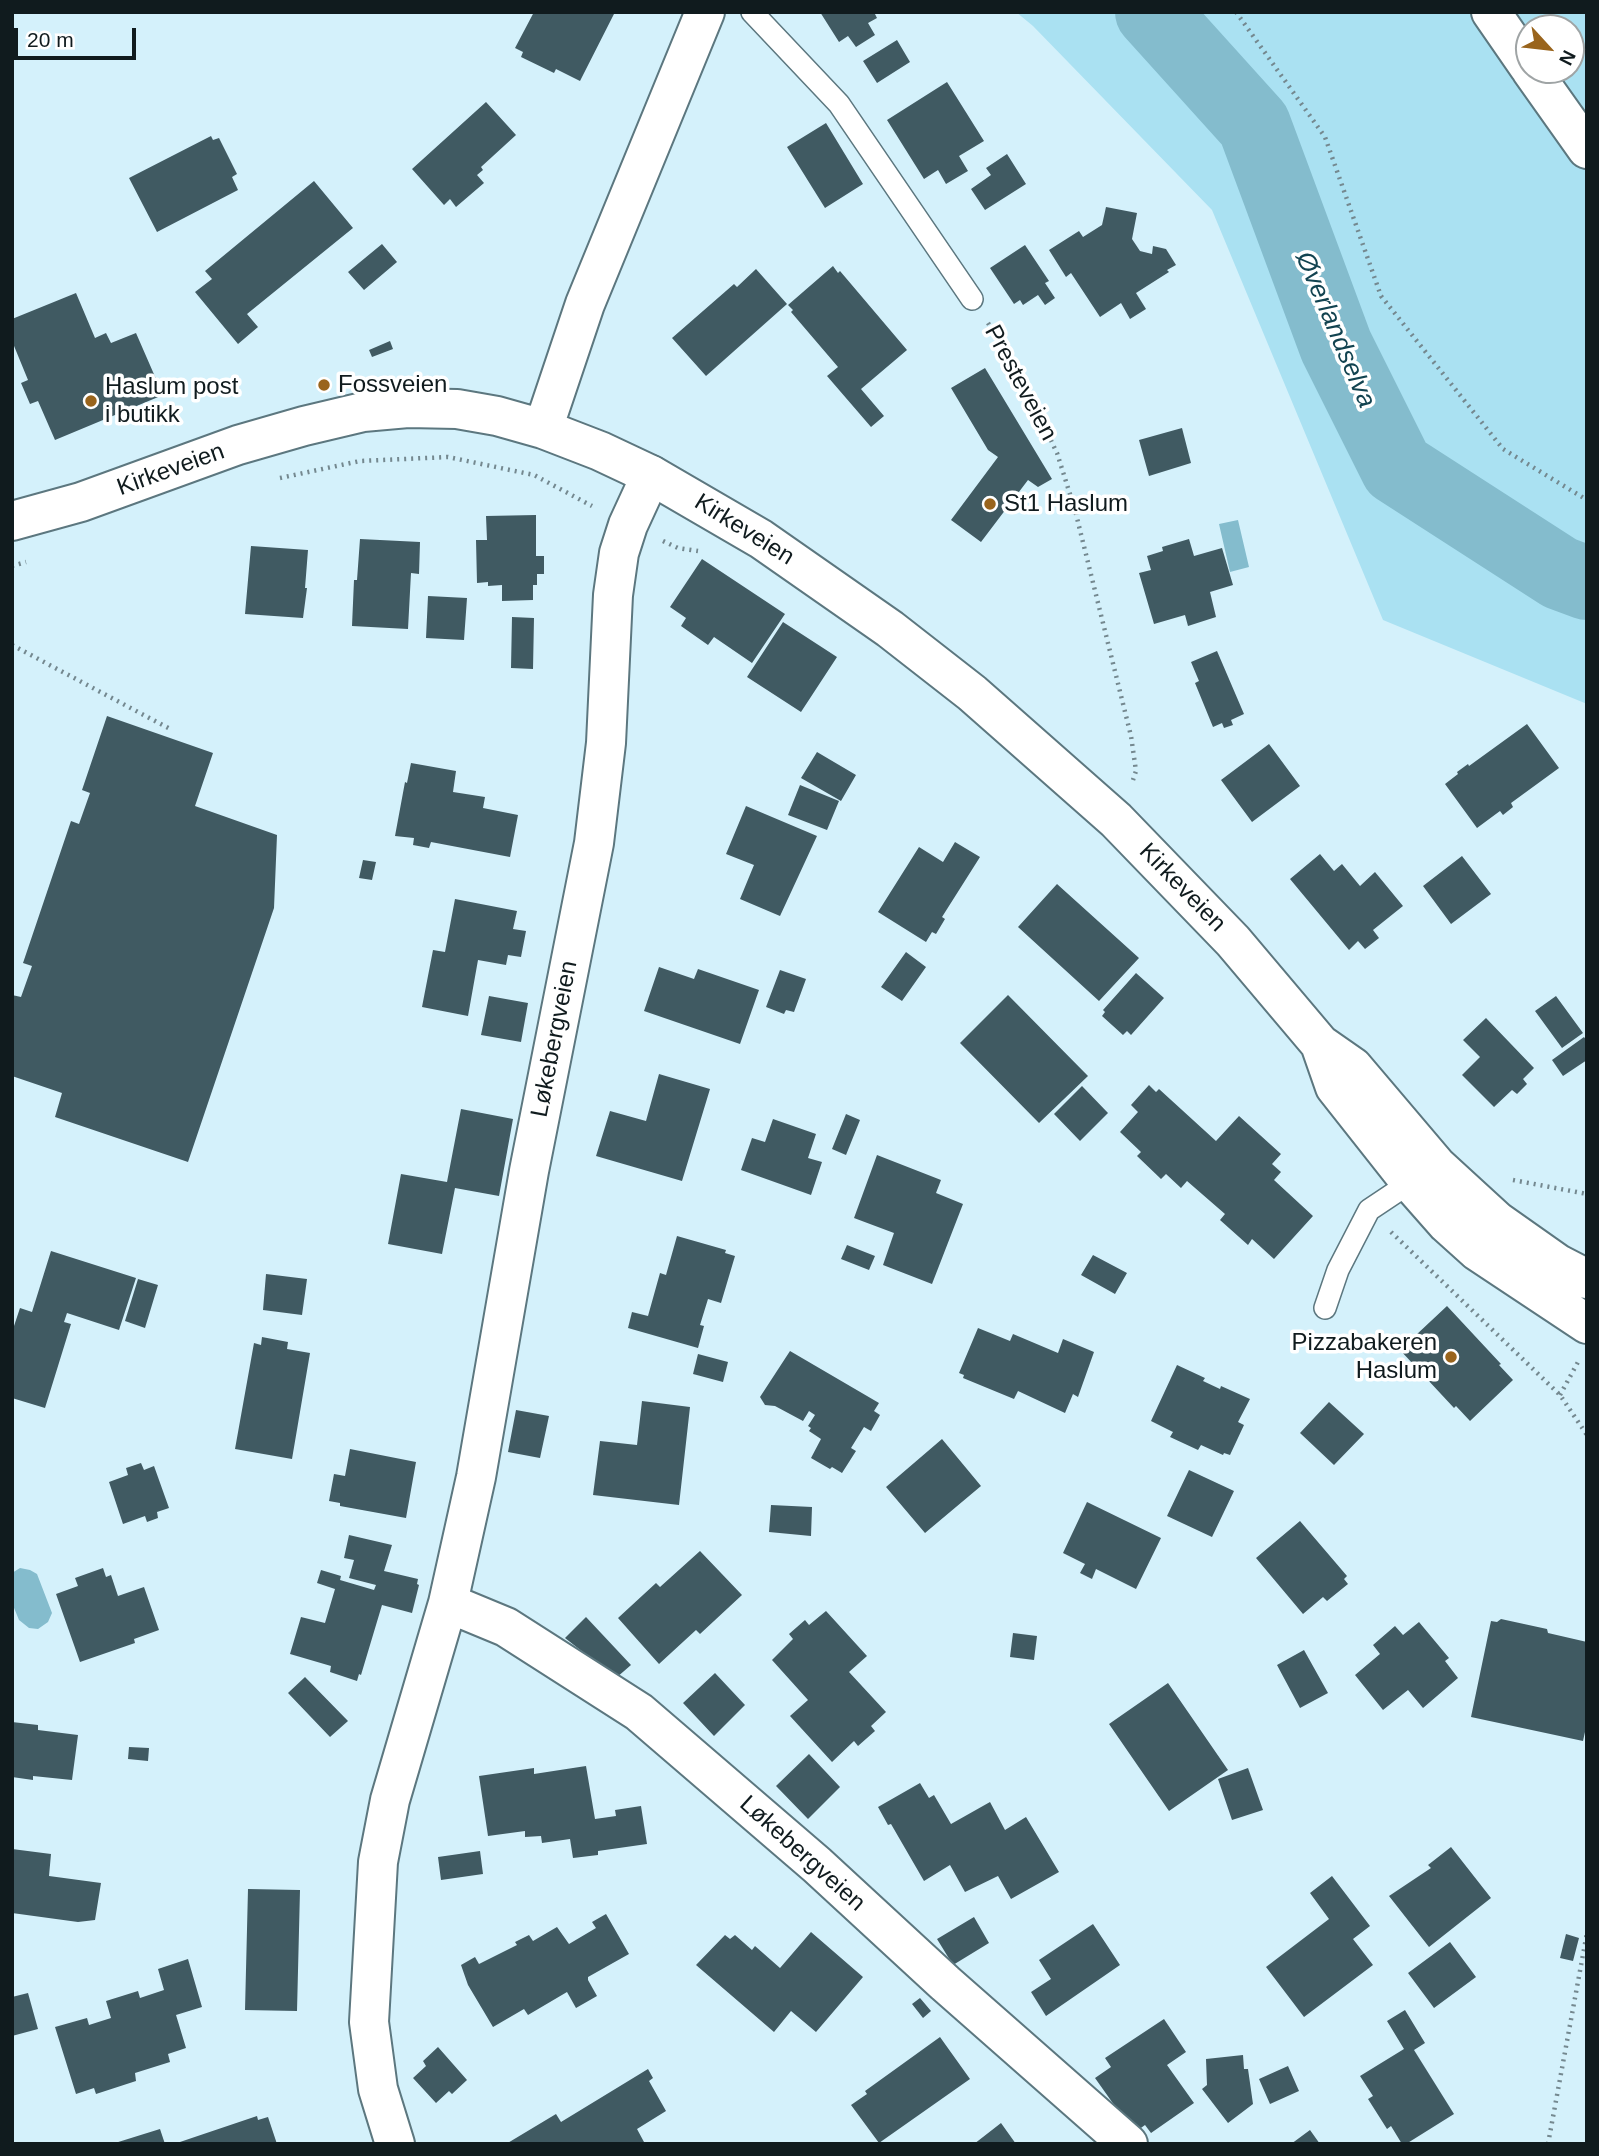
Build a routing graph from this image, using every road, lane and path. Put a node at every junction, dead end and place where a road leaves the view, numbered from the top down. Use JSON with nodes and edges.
{"nodes":[{"id":1,"x":705,"y":12,"type":"edge"},
{"id":2,"x":752,"y":12,"type":"edge"},
{"id":3,"x":1236,"y":12,"type":"edge"},
{"id":4,"x":1491,"y":12,"type":"edge"},
{"id":5,"x":1515,"y":47,"type":"edge"},
{"id":6,"x":1541,"y":84,"type":"edge"},
{"id":7,"x":1587,"y":149,"type":"edge"},
{"id":8,"x":972,"y":299,"type":"joint"},
{"id":9,"x":543,"y":429,"type":"junction"},
{"id":10,"x":651,"y":475,"type":"junction"},
{"id":11,"x":268,"y":481,"type":"dead end"},
{"id":12,"x":1587,"y":500,"type":"edge"},
{"id":13,"x":12,"y":521,"type":"edge"},
{"id":14,"x":628,"y":525,"type":"junction"},
{"id":15,"x":703,"y":552,"type":"dead end"},
{"id":16,"x":37,"y":558,"type":"dead end"},
{"id":17,"x":12,"y":566,"type":"edge"},
{"id":18,"x":12,"y":645,"type":"edge"},
{"id":19,"x":172,"y":730,"type":"dead end"},
{"id":20,"x":1116,"y":820,"type":"junction"},
{"id":21,"x":1423,"y":1174,"type":"junction"},
{"id":22,"x":1509,"y":1179,"type":"dead end"},
{"id":23,"x":1587,"y":1194,"type":"edge"},
{"id":24,"x":1369,"y":1210,"type":"junction"},
{"id":25,"x":1587,"y":1279,"type":"edge"},
{"id":26,"x":1325,"y":1308,"type":"dead end"},
{"id":27,"x":1584,"y":1341,"type":"edge"},
{"id":28,"x":1560,"y":1395,"type":"junction"},
{"id":29,"x":1587,"y":1435,"type":"edge"},
{"id":30,"x":448,"y":1603,"type":"junction"},
{"id":31,"x":1587,"y":1933,"type":"edge"},
{"id":32,"x":395,"y":2144,"type":"edge"},
{"id":33,"x":1128,"y":2144,"type":"edge"},
{"id":34,"x":1548,"y":2144,"type":"edge"}],
"edges":[{"from":1,"to":9,"type":"street"},
{"from":2,"to":8,"type":"lane","name":"Presteveien"},
{"from":3,"to":12,"type":"path"},
{"from":4,"to":5,"type":"street"},
{"from":6,"to":7,"type":"street"},
{"from":8,"to":20,"type":"path","name":"Presteveien"},
{"from":9,"to":10,"type":"street","name":"Kirkeveien"},
{"from":9,"to":13,"type":"street","name":"Kirkeveien"},
{"from":10,"to":14,"type":"street","name":"Løkebergveien"},
{"from":10,"to":20,"type":"street","name":"Kirkeveien"},
{"from":11,"to":14,"type":"path"},
{"from":14,"to":15,"type":"path"},
{"from":14,"to":30,"type":"street","name":"Løkebergveien"},
{"from":16,"to":17,"type":"path"},
{"from":18,"to":19,"type":"path"},
{"from":20,"to":21,"type":"street","name":"Kirkeveien"},
{"from":21,"to":24,"type":"lane"},
{"from":21,"to":25,"type":"street","name":"Kirkeveien"},
{"from":21,"to":27,"type":"street","name":"Kirkeveien"},
{"from":22,"to":23,"type":"path"},
{"from":24,"to":26,"type":"lane"},
{"from":24,"to":28,"type":"path"},
{"from":27,"to":28,"type":"path"},
{"from":28,"to":29,"type":"path"},
{"from":30,"to":32,"type":"street","name":"Løkebergveien"},
{"from":30,"to":33,"type":"street","name":"Løkebergveien"},
{"from":31,"to":34,"type":"path"}]}
